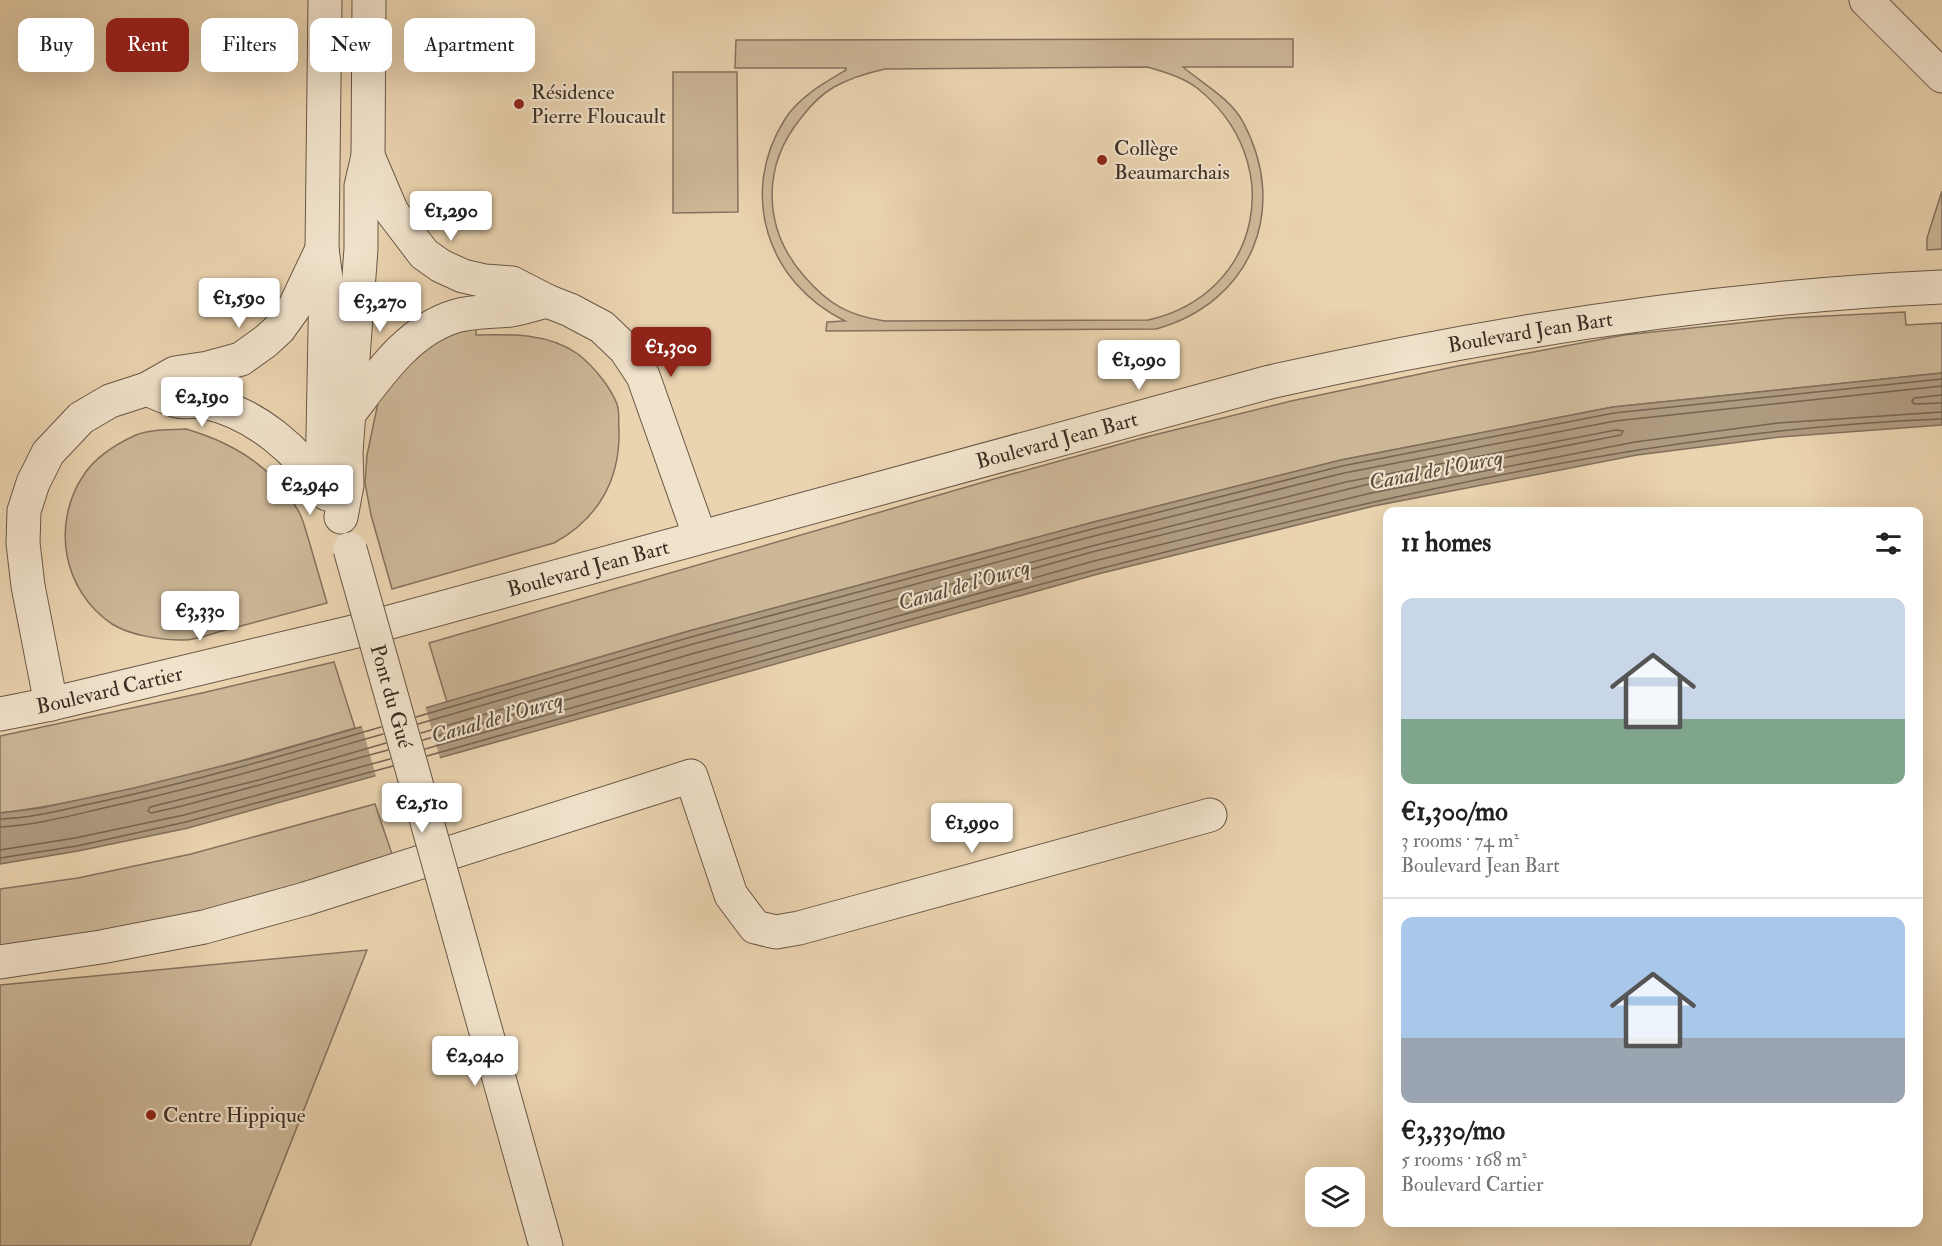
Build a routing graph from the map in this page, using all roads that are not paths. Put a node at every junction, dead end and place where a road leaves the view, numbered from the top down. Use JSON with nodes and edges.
{"nodes":[{"id":1,"x":325,"y":0,"type":"edge"},
{"id":2,"x":369,"y":0,"type":"edge"},
{"id":3,"x":1866,"y":0,"type":"edge"},
{"id":4,"x":1942,"y":76,"type":"edge"},
{"id":5,"x":368,"y":156,"type":"junction"},
{"id":6,"x":322,"y":249,"type":"junction"},
{"id":7,"x":1942,"y":287,"type":"edge"},
{"id":8,"x":547,"y":301,"type":"junction"},
{"id":9,"x":147,"y":389,"type":"junction"},
{"id":10,"x":349,"y":414,"type":"junction"},
{"id":11,"x":322,"y":487,"type":"junction"},
{"id":12,"x":341,"y":517,"type":"junction"},
{"id":13,"x":700,"y":537,"type":"junction"},
{"id":14,"x":361,"y":630,"type":"joint"},
{"id":15,"x":51,"y":704,"type":"junction"},
{"id":16,"x":0,"y":714,"type":"edge"},
{"id":17,"x":1210,"y":815,"type":"dead end"},
{"id":18,"x":0,"y":962,"type":"edge"},
{"id":19,"x":546,"y":1246,"type":"edge"}],
"edges":[{"from":1,"to":6,"type":"street"},
{"from":2,"to":5,"type":"street"},
{"from":3,"to":4,"type":"street"},
{"from":5,"to":8,"type":"street"},
{"from":5,"to":10,"type":"street"},
{"from":6,"to":9,"type":"street"},
{"from":6,"to":11,"type":"street"},
{"from":7,"to":13,"type":"street","name":"Boulevard Jean Bart"},
{"from":8,"to":10,"type":"street"},
{"from":8,"to":13,"type":"street"},
{"from":9,"to":11,"type":"street"},
{"from":9,"to":15,"type":"street"},
{"from":10,"to":12,"type":"street"},
{"from":11,"to":12,"type":"street"},
{"from":12,"to":19,"type":"street","name":"Pont du Gué","bridge":true},
{"from":13,"to":14,"type":"street","name":"Boulevard Jean Bart"},
{"from":14,"to":15,"type":"street","name":"Boulevard Cartier"},
{"from":15,"to":16,"type":"street","name":"Boulevard Cartier"},
{"from":17,"to":18,"type":"street"}]}
